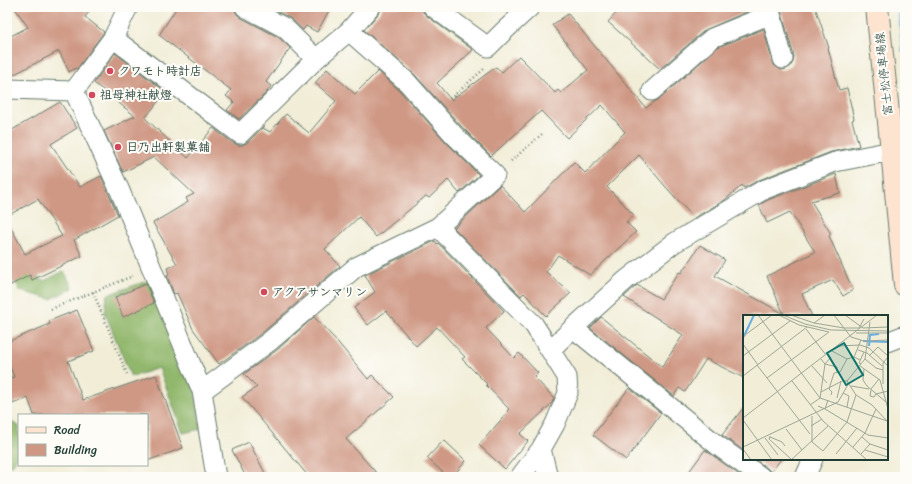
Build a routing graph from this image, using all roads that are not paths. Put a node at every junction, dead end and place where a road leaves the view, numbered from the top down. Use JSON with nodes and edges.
{"nodes":[{"id":1,"x":128,"y":7,"type":"edge"},
{"id":2,"x":245,"y":7,"type":"edge"},
{"id":3,"x":370,"y":7,"type":"edge"},
{"id":4,"x":433,"y":7,"type":"edge"},
{"id":5,"x":530,"y":7,"type":"edge"},
{"id":6,"x":877,"y":7,"type":"edge"},
{"id":7,"x":770,"y":10,"type":"edge"},
{"id":8,"x":349,"y":31,"type":"junction"},
{"id":9,"x":113,"y":38,"type":"junction"},
{"id":10,"x":783,"y":59,"type":"dead end"},
{"id":11,"x":316,"y":60,"type":"junction"},
{"id":12,"x":7,"y":89,"type":"edge"},
{"id":13,"x":74,"y":91,"type":"junction"},
{"id":14,"x":652,"y":91,"type":"dead end"},
{"id":15,"x":892,"y":151,"type":"junction"},
{"id":16,"x":438,"y":227,"type":"junction"},
{"id":17,"x":905,"y":285,"type":"edge"},
{"id":18,"x":573,"y":328,"type":"junction"},
{"id":19,"x":905,"y":335,"type":"edge"},
{"id":20,"x":888,"y":342,"type":"edge"},
{"id":21,"x":550,"y":350,"type":"junction"},
{"id":22,"x":202,"y":392,"type":"junction"},
{"id":23,"x":541,"y":449,"type":"junction"},
{"id":24,"x":813,"y":460,"type":"edge"},
{"id":25,"x":216,"y":477,"type":"edge"},
{"id":26,"x":520,"y":477,"type":"edge"},
{"id":27,"x":548,"y":477,"type":"edge"},
{"id":28,"x":761,"y":477,"type":"edge"},
{"id":29,"x":805,"y":477,"type":"edge"}],
"edges":[{"from":1,"to":9,"type":"street"},
{"from":2,"to":11,"type":"street"},
{"from":3,"to":8,"type":"street"},
{"from":4,"to":5,"type":"street"},
{"from":6,"to":15,"type":"main road","name":"富士松停車場線"},
{"from":7,"to":10,"type":"street"},
{"from":7,"to":14,"type":"street"},
{"from":8,"to":11,"type":"street"},
{"from":8,"to":16,"type":"street"},
{"from":9,"to":11,"type":"street"},
{"from":9,"to":13,"type":"street"},
{"from":12,"to":13,"type":"street"},
{"from":13,"to":22,"type":"street"},
{"from":15,"to":17,"type":"main road","name":"富士松停車場線"},
{"from":15,"to":18,"type":"street"},
{"from":16,"to":21,"type":"street"},
{"from":16,"to":22,"type":"street"},
{"from":18,"to":21,"type":"street"},
{"from":18,"to":28,"type":"street"},
{"from":19,"to":20,"type":"street"},
{"from":21,"to":23,"type":"street"},
{"from":22,"to":25,"type":"street"},
{"from":23,"to":26,"type":"street"},
{"from":23,"to":27,"type":"street"},
{"from":24,"to":29,"type":"street"}]}
